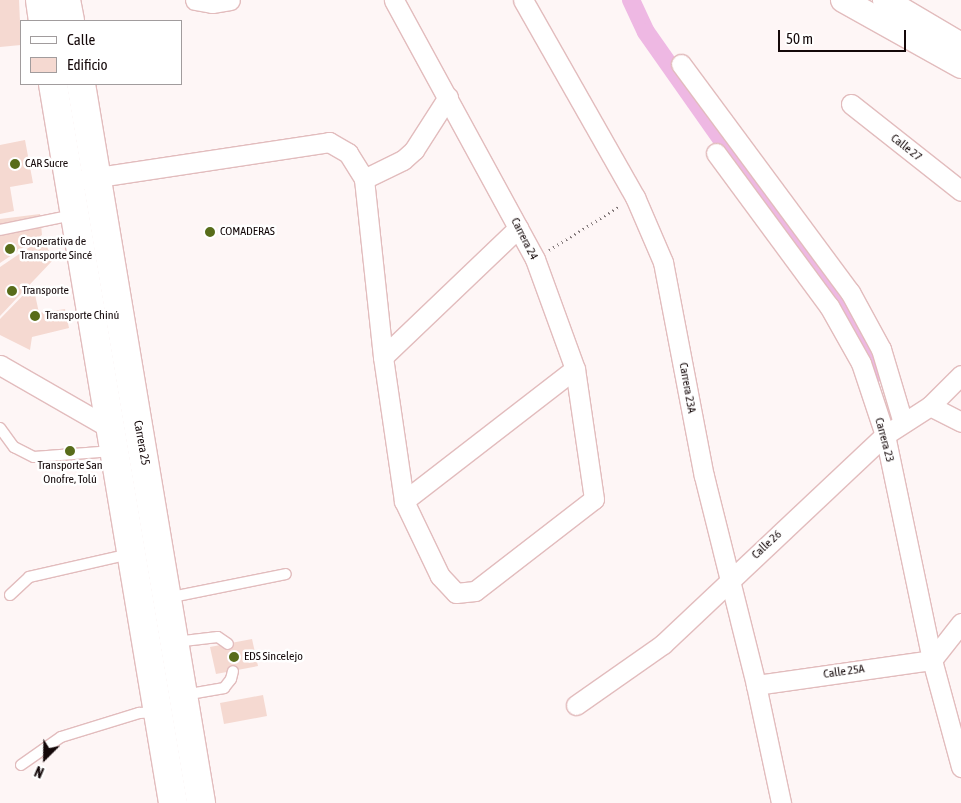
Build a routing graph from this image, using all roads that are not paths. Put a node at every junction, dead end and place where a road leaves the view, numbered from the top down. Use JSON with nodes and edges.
{"nodes":[{"id":1,"x":40,"y":0,"type":"edge"},
{"id":2,"x":66,"y":0,"type":"edge"},
{"id":3,"x":195,"y":0,"type":"edge"},
{"id":4,"x":230,"y":0,"type":"edge"},
{"id":5,"x":394,"y":0,"type":"edge"},
{"id":6,"x":523,"y":0,"type":"edge"},
{"id":7,"x":843,"y":0,"type":"edge"},
{"id":8,"x":885,"y":0,"type":"edge"},
{"id":9,"x":43,"y":20,"type":"edge"},
{"id":10,"x":70,"y":20,"type":"edge"},
{"id":11,"x":961,"y":44,"type":"edge"},
{"id":12,"x":681,"y":64,"type":"dead end"},
{"id":13,"x":961,"y":66,"type":"edge"},
{"id":14,"x":53,"y":85,"type":"edge"},
{"id":15,"x":80,"y":85,"type":"edge"},
{"id":16,"x":448,"y":97,"type":"junction"},
{"id":17,"x":851,"y":104,"type":"dead end"},
{"id":18,"x":716,"y":153,"type":"dead end"},
{"id":19,"x":96,"y":178,"type":"junction"},
{"id":20,"x":364,"y":179,"type":"junction"},
{"id":21,"x":70,"y":182,"type":"junction"},
{"id":22,"x":961,"y":191,"type":"edge"},
{"id":23,"x":74,"y":215,"type":"junction"},
{"id":24,"x":518,"y":228,"type":"junction"},
{"id":25,"x":0,"y":230,"type":"edge"},
{"id":26,"x":383,"y":357,"type":"junction"},
{"id":27,"x":0,"y":365,"type":"edge"},
{"id":28,"x":575,"y":369,"type":"junction"},
{"id":29,"x":961,"y":375,"type":"edge"},
{"id":30,"x":930,"y":406,"type":"junction"},
{"id":31,"x":961,"y":422,"type":"edge"},
{"id":32,"x":903,"y":423,"type":"junction"},
{"id":33,"x":0,"y":428,"type":"edge"},
{"id":34,"x":885,"y":436,"type":"junction"},
{"id":35,"x":114,"y":440,"type":"junction"},
{"id":36,"x":404,"y":501,"type":"junction"},
{"id":37,"x":133,"y":553,"type":"junction"},
{"id":38,"x":286,"y":574,"type":"dead end"},
{"id":39,"x":729,"y":579,"type":"junction"},
{"id":40,"x":10,"y":595,"type":"dead end"},
{"id":41,"x":167,"y":598,"type":"junction"},
{"id":42,"x":961,"y":622,"type":"edge"},
{"id":43,"x":174,"y":642,"type":"junction"},
{"id":44,"x":228,"y":644,"type":"dead end"},
{"id":45,"x":932,"y":660,"type":"junction"},
{"id":46,"x":233,"y":671,"type":"dead end"},
{"id":47,"x":756,"y":685,"type":"junction"},
{"id":48,"x":182,"y":695,"type":"junction"},
{"id":49,"x":576,"y":705,"type":"dead end"},
{"id":50,"x":159,"y":712,"type":"junction"},
{"id":51,"x":21,"y":765,"type":"dead end"},
{"id":52,"x":961,"y":766,"type":"edge"},
{"id":53,"x":173,"y":803,"type":"edge"},
{"id":54,"x":201,"y":803,"type":"edge"},
{"id":55,"x":781,"y":803,"type":"edge"}],
"edges":[{"from":1,"to":9,"type":"main road"},
{"from":2,"to":10,"type":"main road"},
{"from":3,"to":4,"type":"street"},
{"from":5,"to":16,"type":"street","name":"Carrera 24"},
{"from":6,"to":39,"type":"street","name":"Carrera 23A"},
{"from":7,"to":13,"type":"street"},
{"from":8,"to":11,"type":"street"},
{"from":12,"to":32,"type":"street"},
{"from":14,"to":21,"type":"main road","name":"Carrera 25"},
{"from":15,"to":19,"type":"main road","name":"Carrera 25"},
{"from":16,"to":20,"type":"street"},
{"from":16,"to":24,"type":"street","name":"Carrera 24"},
{"from":17,"to":22,"type":"street","name":"Calle 27"},
{"from":18,"to":34,"type":"street","name":"Carrera 23"},
{"from":19,"to":20,"type":"street"},
{"from":19,"to":21,"type":"street"},
{"from":19,"to":41,"type":"main road","name":"Carrera 25"},
{"from":20,"to":26,"type":"street"},
{"from":21,"to":23,"type":"main road","name":"Carrera 25"},
{"from":23,"to":25,"type":"lane"},
{"from":23,"to":35,"type":"main road","name":"Carrera 25"},
{"from":24,"to":26,"type":"street"},
{"from":24,"to":28,"type":"street","name":"Carrera 24"},
{"from":26,"to":36,"type":"street"},
{"from":27,"to":35,"type":"street"},
{"from":28,"to":36,"type":"street"},
{"from":28,"to":36,"type":"street","name":"Carrera 24"},
{"from":29,"to":30,"type":"street","name":"Calle 26"},
{"from":30,"to":31,"type":"street"},
{"from":30,"to":32,"type":"street","name":"Calle 26"},
{"from":32,"to":34,"type":"street","name":"Calle 26"},
{"from":33,"to":35,"type":"lane"},
{"from":34,"to":39,"type":"street","name":"Calle 26"},
{"from":34,"to":45,"type":"street","name":"Carrera 23"},
{"from":35,"to":37,"type":"main road","name":"Carrera 25"},
{"from":37,"to":40,"type":"lane"},
{"from":37,"to":50,"type":"main road","name":"Carrera 25"},
{"from":38,"to":41,"type":"lane"},
{"from":39,"to":47,"type":"street","name":"Carrera 23A"},
{"from":39,"to":49,"type":"street","name":"Calle 26"},
{"from":41,"to":43,"type":"main road","name":"Carrera 25"},
{"from":42,"to":45,"type":"street"},
{"from":43,"to":44,"type":"lane"},
{"from":43,"to":48,"type":"main road","name":"Carrera 25"},
{"from":45,"to":47,"type":"street","name":"Calle 25A"},
{"from":45,"to":52,"type":"street","name":"Carrera 23"},
{"from":46,"to":48,"type":"lane"},
{"from":47,"to":55,"type":"street","name":"Carrera 23A"},
{"from":48,"to":54,"type":"main road","name":"Carrera 25"},
{"from":50,"to":51,"type":"lane"},
{"from":50,"to":53,"type":"main road","name":"Carrera 25"}]}
